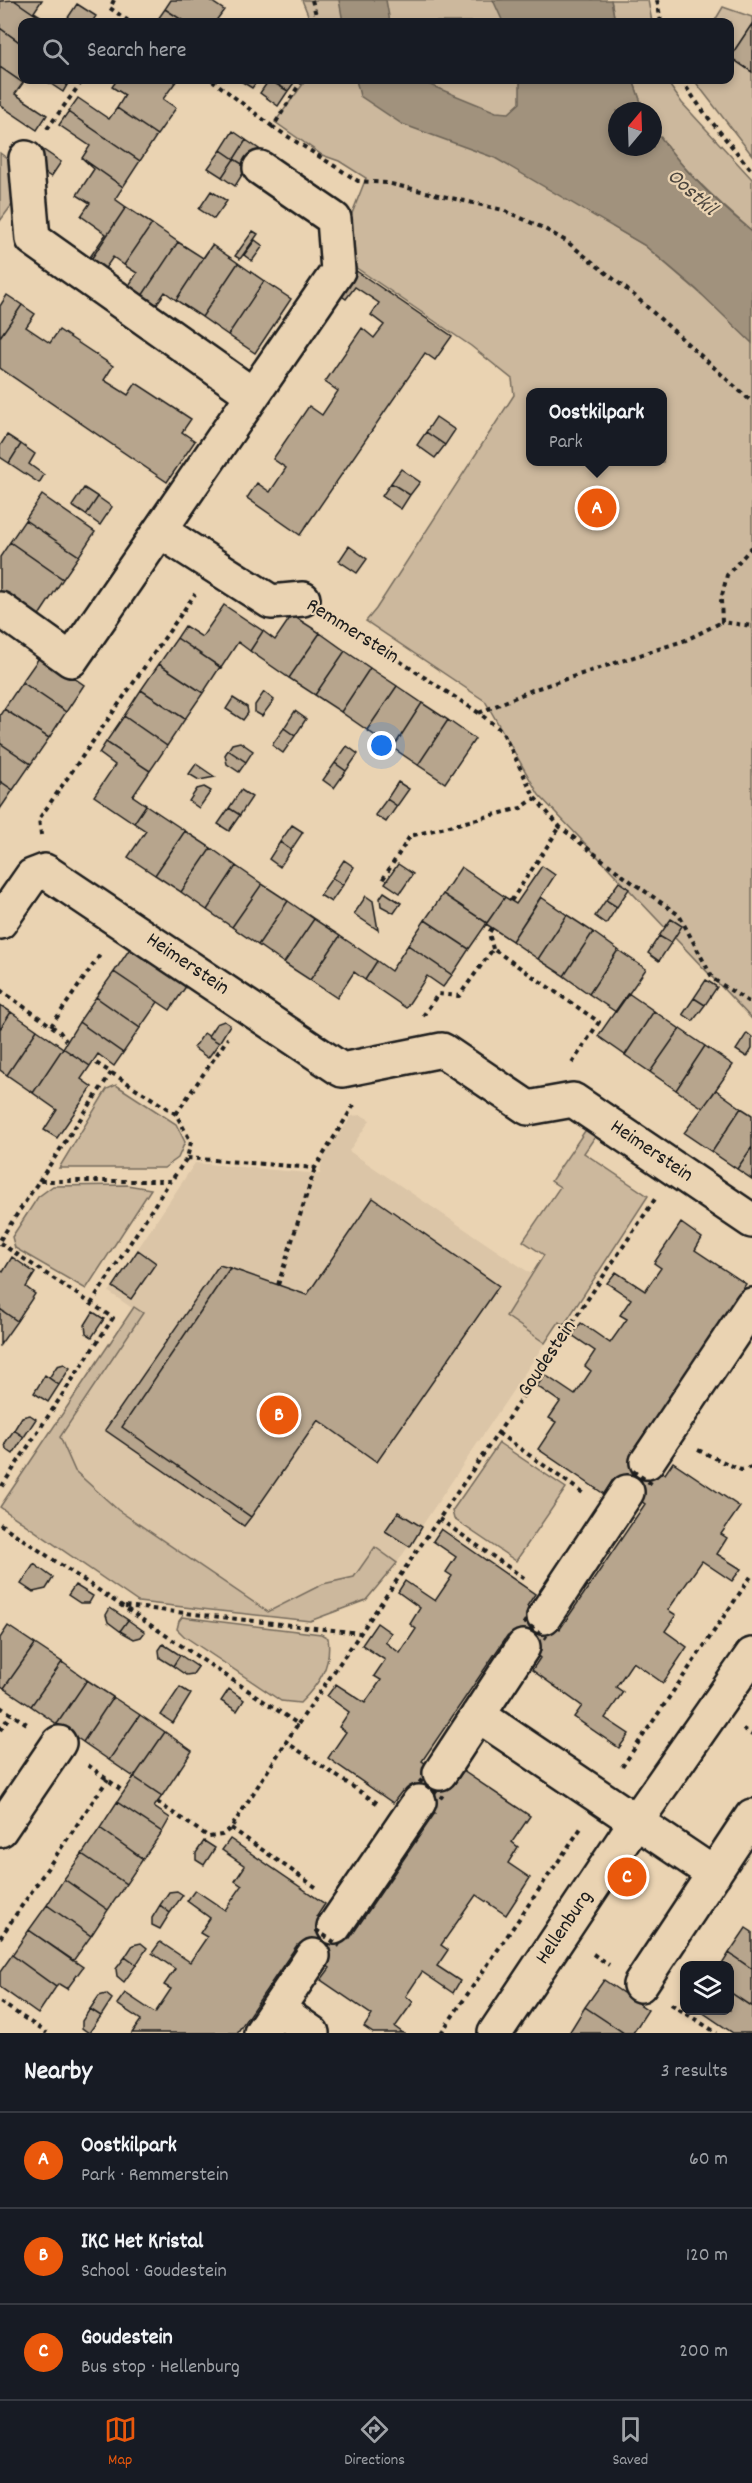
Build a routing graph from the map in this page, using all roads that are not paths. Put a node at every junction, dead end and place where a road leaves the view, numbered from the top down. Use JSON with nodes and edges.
{"nodes":[{"id":1,"x":26,"y":158,"type":"road end"},
{"id":2,"x":260,"y":168,"type":"dead end"},
{"id":3,"x":253,"y":395,"type":"junction"},
{"id":4,"x":160,"y":531,"type":"junction"},
{"id":5,"x":303,"y":599,"type":"road end"},
{"id":6,"x":0,"y":609,"type":"edge"},
{"id":7,"x":0,"y":922,"type":"edge"},
{"id":8,"x":752,"y":1221,"type":"edge"},
{"id":9,"x":752,"y":1305,"type":"edge"},
{"id":10,"x":752,"y":1655,"type":"edge"},
{"id":11,"x":478,"y":1715,"type":"junction"},
{"id":12,"x":59,"y":1743,"type":"dead end"},
{"id":13,"x":752,"y":1816,"type":"edge"},
{"id":14,"x":636,"y":1823,"type":"junction"},
{"id":15,"x":0,"y":1830,"type":"edge"},
{"id":16,"x":714,"y":1874,"type":"junction"},
{"id":17,"x":640,"y":1985,"type":"dead end"},
{"id":18,"x":269,"y":2021,"type":"edge"},
{"id":19,"x":312,"y":2033,"type":"edge"},
{"id":20,"x":495,"y":2033,"type":"edge"}],
"edges":[{"from":1,"to":3,"type":"street"},
{"from":2,"to":3,"type":"street"},
{"from":3,"to":4,"type":"street"},
{"from":4,"to":5,"type":"street","name":"Remmerstein"},
{"from":4,"to":6,"type":"street"},
{"from":7,"to":8,"type":"street","name":"Heimerstein"},
{"from":9,"to":11,"type":"street"},
{"from":10,"to":14,"type":"street","name":"Hellenburg"},
{"from":11,"to":14,"type":"street"},
{"from":11,"to":18,"type":"street"},
{"from":12,"to":15,"type":"street"},
{"from":13,"to":16,"type":"street"},
{"from":14,"to":16,"type":"street"},
{"from":14,"to":20,"type":"street","name":"Hellenburg"},
{"from":16,"to":17,"type":"street"},
{"from":18,"to":19,"type":"street"}]}
